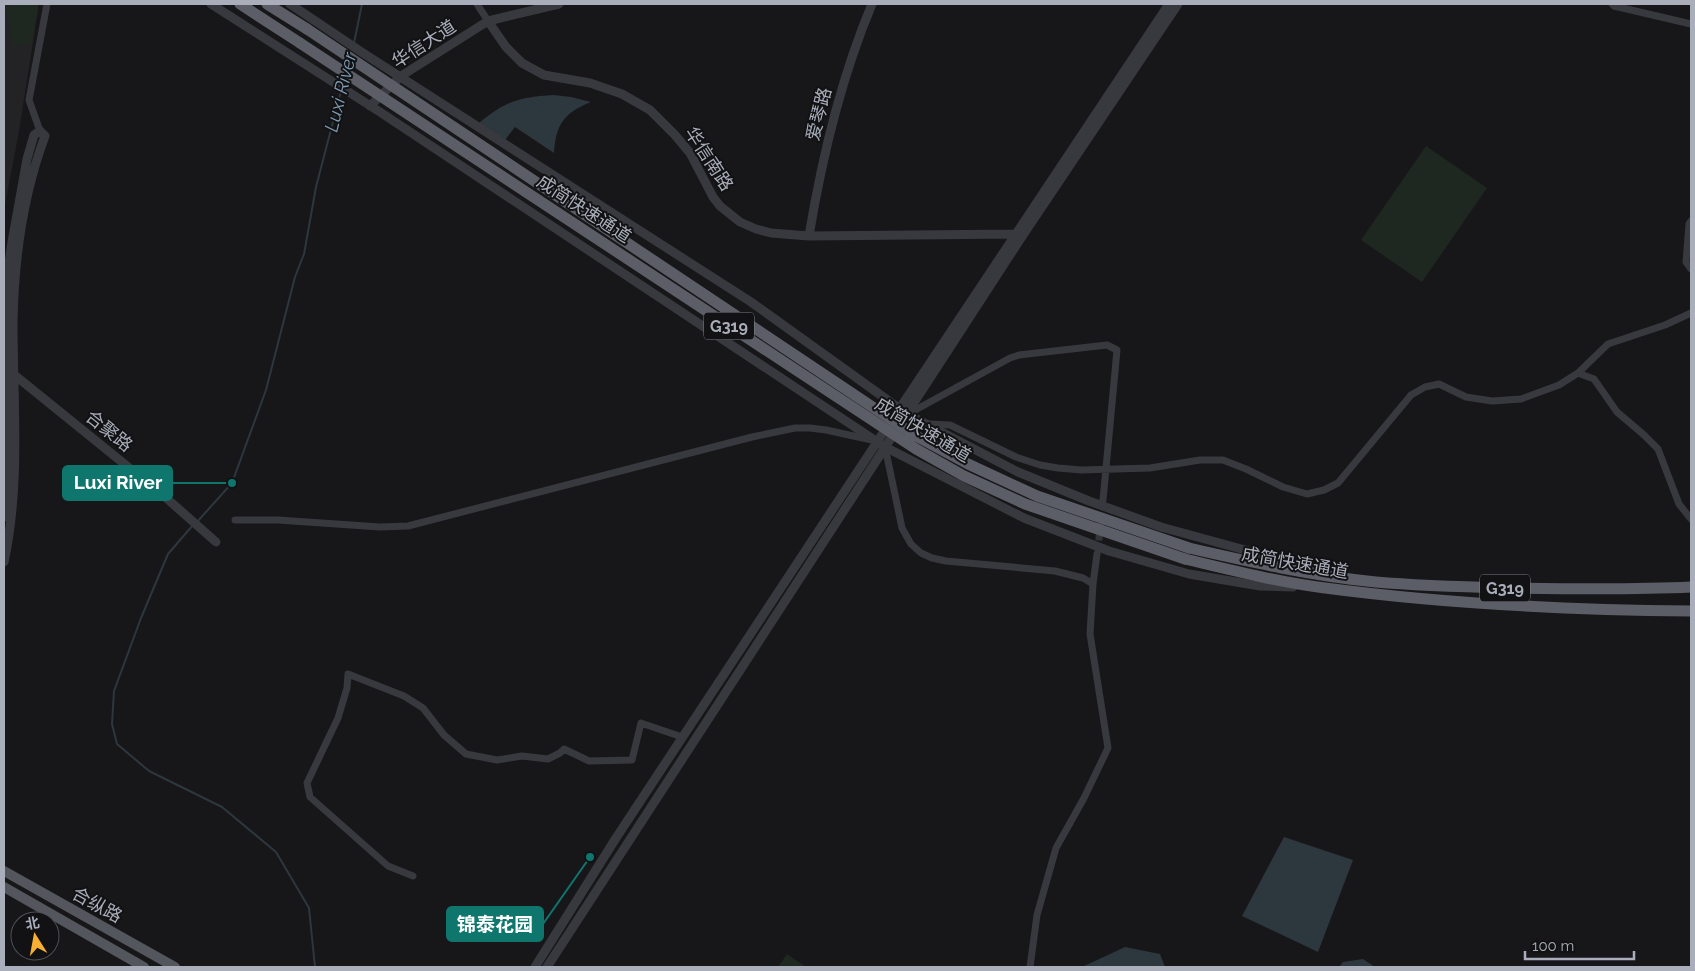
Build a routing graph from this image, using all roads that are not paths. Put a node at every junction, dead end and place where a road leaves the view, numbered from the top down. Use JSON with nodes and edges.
{"nodes":[{"id":1,"x":46,"y":4,"type":"edge"},
{"id":2,"x":211,"y":4,"type":"edge"},
{"id":3,"x":240,"y":4,"type":"edge"},
{"id":4,"x":267,"y":4,"type":"edge"},
{"id":5,"x":290,"y":4,"type":"edge"},
{"id":6,"x":477,"y":4,"type":"edge"},
{"id":7,"x":559,"y":4,"type":"edge"},
{"id":8,"x":872,"y":4,"type":"edge"},
{"id":9,"x":1169,"y":4,"type":"edge"},
{"id":10,"x":1178,"y":4,"type":"edge"},
{"id":11,"x":1612,"y":4,"type":"edge"},
{"id":12,"x":488,"y":21,"type":"junction"},
{"id":13,"x":1691,"y":24,"type":"edge"},
{"id":14,"x":401,"y":76,"type":"junction"},
{"id":15,"x":370,"y":106,"type":"junction"},
{"id":16,"x":40,"y":131,"type":"joint"},
{"id":17,"x":1691,"y":221,"type":"edge"},
{"id":18,"x":809,"y":236,"type":"junction"},
{"id":19,"x":1019,"y":236,"type":"junction"},
{"id":20,"x":1691,"y":269,"type":"edge"},
{"id":21,"x":1691,"y":313,"type":"edge"},
{"id":22,"x":8,"y":370,"type":"edge"},
{"id":23,"x":1578,"y":373,"type":"junction"},
{"id":24,"x":903,"y":412,"type":"junction"},
{"id":25,"x":926,"y":424,"type":"junction"},
{"id":26,"x":881,"y":444,"type":"junction"},
{"id":27,"x":1105,"y":470,"type":"junction"},
{"id":28,"x":1103,"y":500,"type":"tunnel mouth"},
{"id":29,"x":4,"y":517,"type":"edge"},
{"id":30,"x":236,"y":520,"type":"dead end"},
{"id":31,"x":1691,"y":520,"type":"edge"},
{"id":32,"x":216,"y":542,"type":"dead end"},
{"id":33,"x":1098,"y":554,"type":"tunnel mouth"},
{"id":34,"x":4,"y":562,"type":"edge"},
{"id":35,"x":1347,"y":578,"type":"junction"},
{"id":36,"x":1093,"y":584,"type":"junction"},
{"id":37,"x":1374,"y":587,"type":"junction"},
{"id":38,"x":1691,"y":587,"type":"edge"},
{"id":39,"x":1325,"y":588,"type":"junction"},
{"id":40,"x":1691,"y":611,"type":"edge"},
{"id":41,"x":682,"y":737,"type":"junction"},
{"id":42,"x":4,"y":871,"type":"edge"},
{"id":43,"x":413,"y":876,"type":"dead end"},
{"id":44,"x":4,"y":887,"type":"edge"},
{"id":45,"x":144,"y":967,"type":"edge"},
{"id":46,"x":175,"y":967,"type":"edge"},
{"id":47,"x":535,"y":967,"type":"edge"},
{"id":48,"x":546,"y":967,"type":"edge"},
{"id":49,"x":1030,"y":967,"type":"edge"}],
"edges":[{"from":1,"to":16,"type":"street"},
{"from":2,"to":15,"type":"street"},
{"from":3,"to":39,"type":"highway","name":"成简快速通道","number":"G319","bridge":true},
{"from":4,"to":35,"type":"highway","name":"成简快速通道","number":"G319","bridge":true},
{"from":5,"to":14,"type":"street"},
{"from":6,"to":12,"type":"street"},
{"from":7,"to":12,"type":"street","name":"华信大道"},
{"from":8,"to":18,"type":"street","name":"爱琴路"},
{"from":9,"to":19,"type":"street"},
{"from":10,"to":19,"type":"street"},
{"from":11,"to":13,"type":"street"},
{"from":12,"to":14,"type":"street","name":"华信大道"},
{"from":12,"to":18,"type":"street","name":"华信南路"},
{"from":14,"to":15,"type":"street","name":"华信大道"},
{"from":14,"to":24,"type":"street"},
{"from":15,"to":26,"type":"street"},
{"from":16,"to":22,"type":"street"},
{"from":17,"to":20,"type":"street"},
{"from":18,"to":19,"type":"street","name":"华信南路"},
{"from":19,"to":24,"type":"street"},
{"from":21,"to":23,"type":"street"},
{"from":22,"to":29,"type":"street"},
{"from":22,"to":32,"type":"street","name":"合聚路"},
{"from":22,"to":34,"type":"street"},
{"from":23,"to":27,"type":"street"},
{"from":23,"to":31,"type":"street"},
{"from":24,"to":25,"type":"street"},
{"from":24,"to":26,"type":"street"},
{"from":24,"to":27,"type":"street"},
{"from":25,"to":27,"type":"street"},
{"from":25,"to":35,"type":"street"},
{"from":26,"to":30,"type":"street"},
{"from":26,"to":36,"type":"street"},
{"from":26,"to":39,"type":"street"},
{"from":26,"to":41,"type":"street"},
{"from":26,"to":48,"type":"street"},
{"from":27,"to":28,"type":"street"},
{"from":33,"to":36,"type":"street"},
{"from":35,"to":37,"type":"highway","name":"成简快速通道","number":"G319"},
{"from":36,"to":49,"type":"street"},
{"from":37,"to":38,"type":"highway","name":"成简快速通道","number":"G319"},
{"from":37,"to":39,"type":"highway","name":"成简快速通道","number":"G319"},
{"from":37,"to":40,"type":"highway","name":"成简快速通道","number":"G319"},
{"from":41,"to":43,"type":"street"},
{"from":41,"to":47,"type":"street"},
{"from":42,"to":46,"type":"main road","name":"合纵路"},
{"from":44,"to":45,"type":"main road","name":"合纵路"}]}
